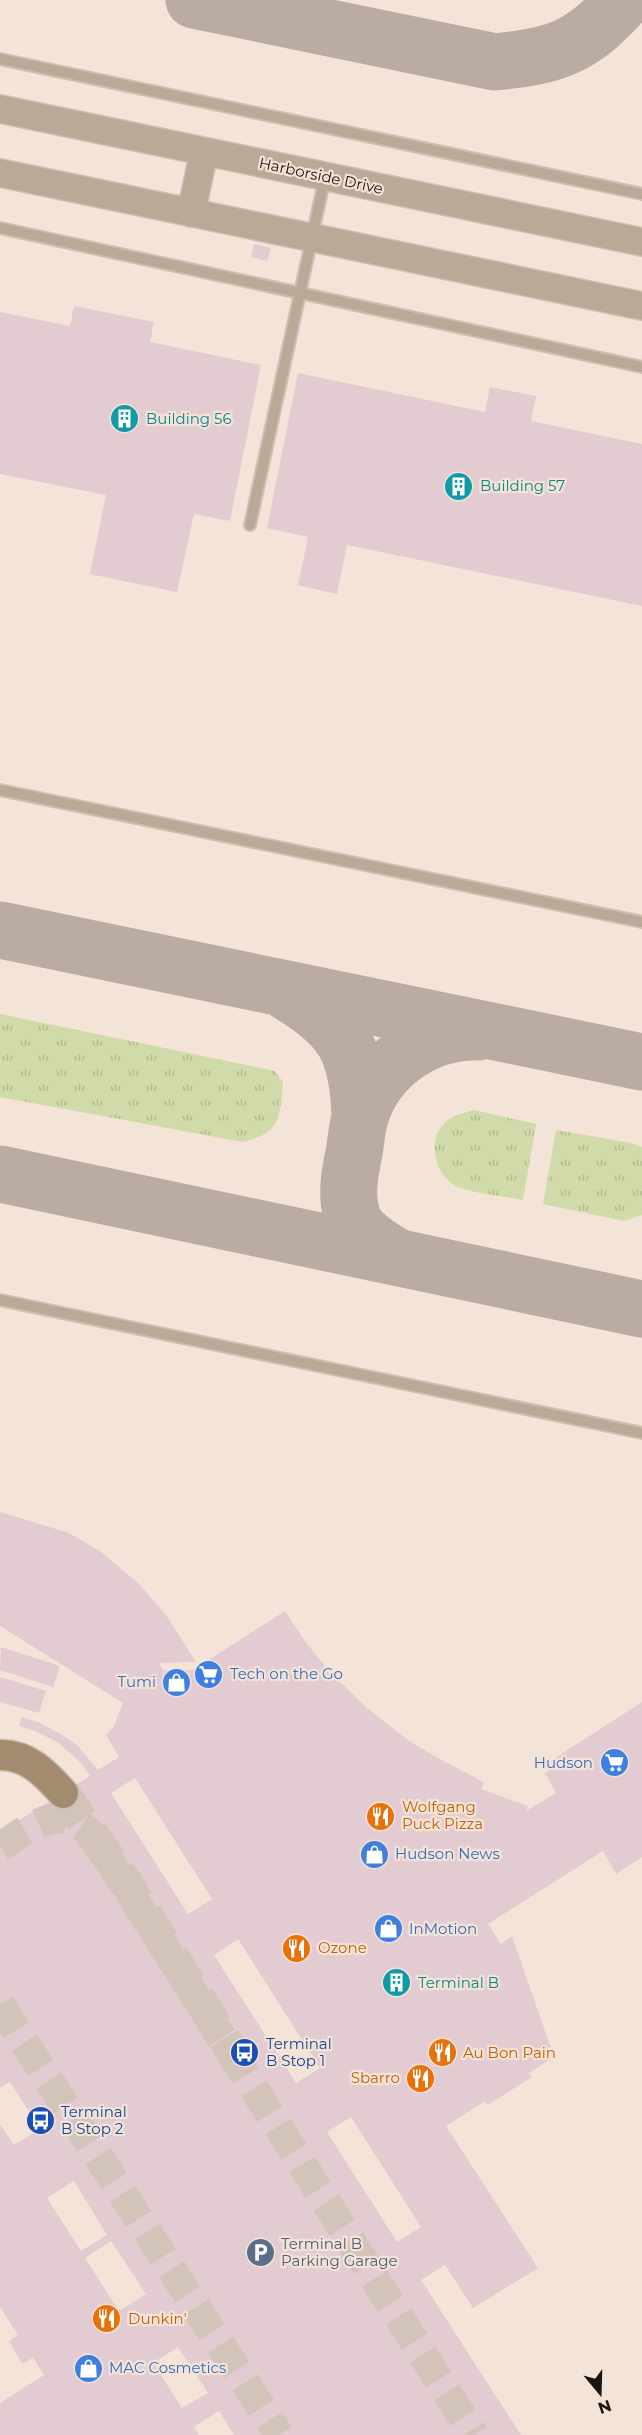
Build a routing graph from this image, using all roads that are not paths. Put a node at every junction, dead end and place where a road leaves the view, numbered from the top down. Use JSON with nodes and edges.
{"nodes":[{"id":1,"x":0,"y":59,"type":"edge"},
{"id":2,"x":0,"y":109,"type":"edge"},
{"id":3,"x":204,"y":152,"type":"junction"},
{"id":4,"x":0,"y":173,"type":"edge"},
{"id":5,"x":325,"y":176,"type":"junction"},
{"id":6,"x":642,"y":194,"type":"edge"},
{"id":7,"x":191,"y":213,"type":"junction"},
{"id":8,"x":0,"y":228,"type":"edge"},
{"id":9,"x":312,"y":238,"type":"junction"},
{"id":10,"x":642,"y":242,"type":"edge"},
{"id":11,"x":300,"y":292,"type":"junction"},
{"id":12,"x":642,"y":306,"type":"edge"},
{"id":13,"x":642,"y":367,"type":"edge"},
{"id":14,"x":250,"y":525,"type":"dead end"},
{"id":15,"x":0,"y":790,"type":"edge"},
{"id":16,"x":642,"y":922,"type":"edge"},
{"id":17,"x":0,"y":1300,"type":"edge"},
{"id":18,"x":642,"y":1433,"type":"edge"},
{"id":19,"x":0,"y":1755,"type":"edge"},
{"id":20,"x":63,"y":1792,"type":"tunnel mouth"}],
"edges":[{"from":1,"to":6,"type":"lane"},
{"from":2,"to":3,"type":"street","name":"Harborside Drive"},
{"from":3,"to":5,"type":"street","name":"Harborside Drive"},
{"from":3,"to":7,"type":"street"},
{"from":4,"to":7,"type":"street"},
{"from":5,"to":9,"type":"lane"},
{"from":5,"to":10,"type":"street","name":"Harborside Drive"},
{"from":7,"to":9,"type":"street"},
{"from":8,"to":11,"type":"lane"},
{"from":9,"to":11,"type":"lane"},
{"from":9,"to":12,"type":"street"},
{"from":11,"to":13,"type":"lane"},
{"from":11,"to":14,"type":"lane"},
{"from":15,"to":16,"type":"lane"},
{"from":17,"to":18,"type":"lane"},
{"from":19,"to":20,"type":"main road"}]}
